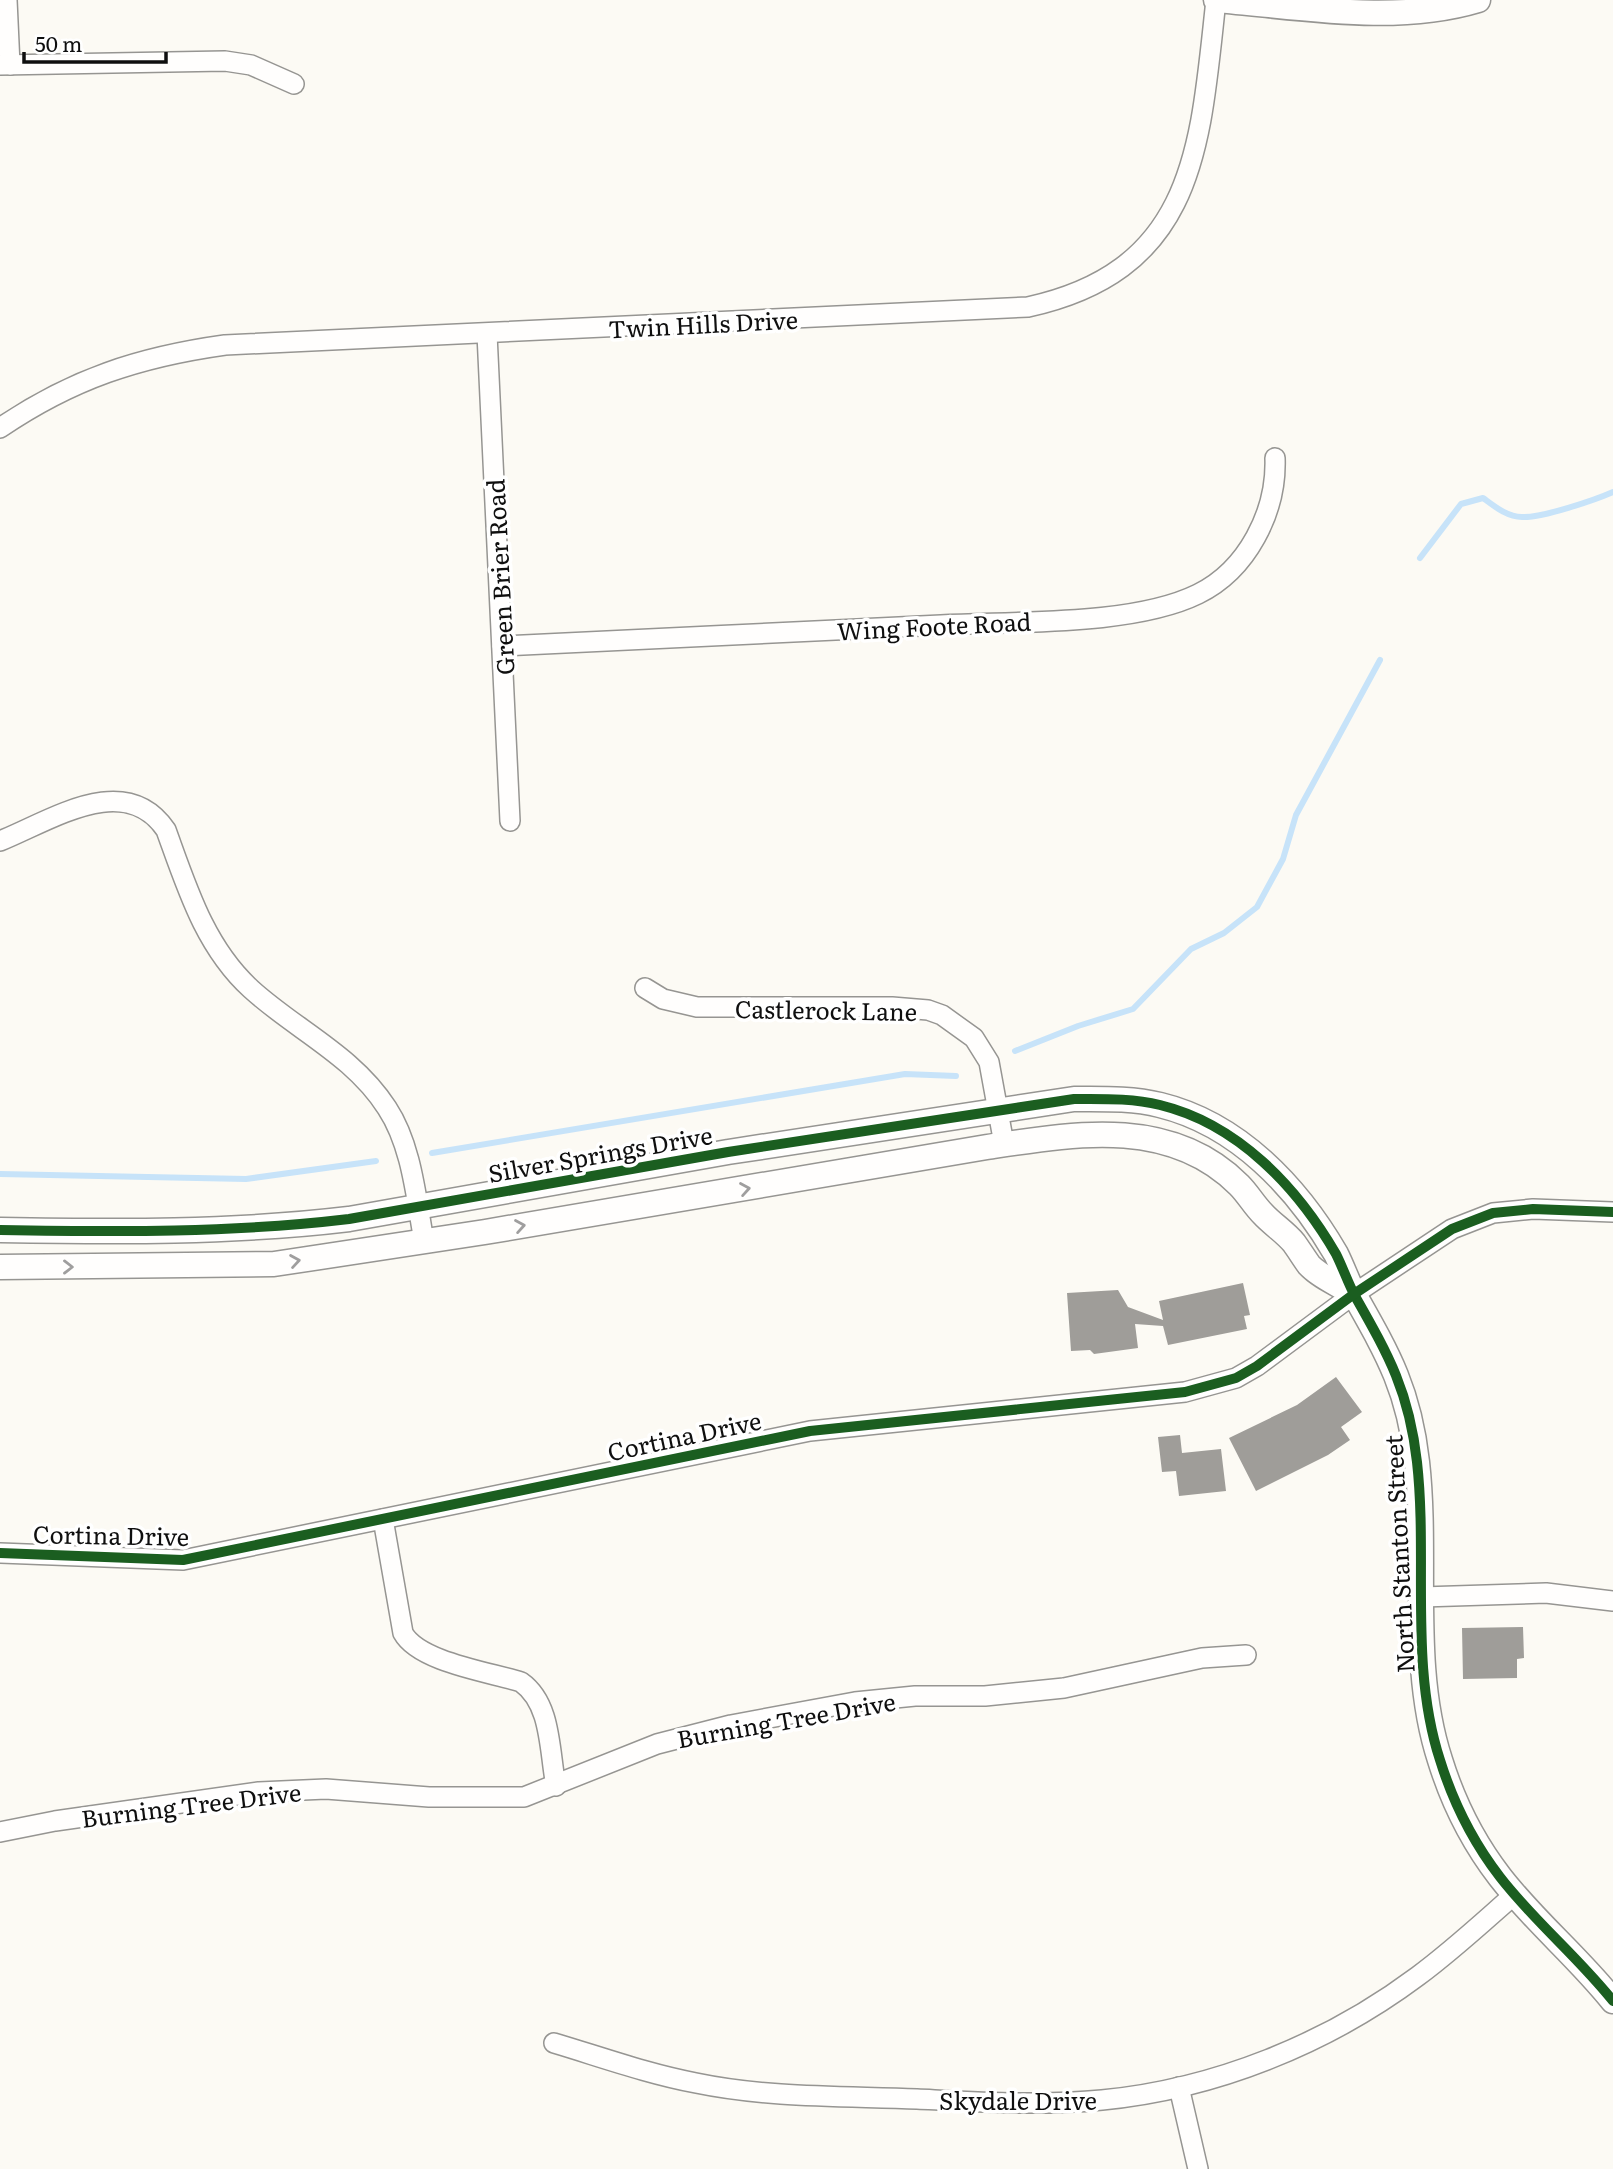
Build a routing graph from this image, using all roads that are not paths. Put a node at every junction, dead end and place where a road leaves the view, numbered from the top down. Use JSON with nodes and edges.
{"nodes":[{"id":1,"x":7,"y":0,"type":"edge"},
{"id":2,"x":1216,"y":0,"type":"edge"},
{"id":3,"x":1478,"y":0,"type":"edge"},
{"id":4,"x":5,"y":65,"type":"edge"},
{"id":5,"x":294,"y":84,"type":"dead end"},
{"id":6,"x":487,"y":334,"type":"junction"},
{"id":7,"x":0,"y":428,"type":"edge"},
{"id":8,"x":1275,"y":458,"type":"dead end"},
{"id":9,"x":502,"y":646,"type":"junction"},
{"id":10,"x":510,"y":821,"type":"dead end"},
{"id":11,"x":0,"y":841,"type":"edge"},
{"id":12,"x":645,"y":988,"type":"dead end"},
{"id":13,"x":999,"y":1110,"type":"junction"},
{"id":14,"x":1202,"y":1121,"type":"joint"},
{"id":15,"x":1004,"y":1144,"type":"junction"},
{"id":16,"x":417,"y":1206,"type":"junction"},
{"id":17,"x":1613,"y":1212,"type":"edge"},
{"id":18,"x":0,"y":1230,"type":"edge"},
{"id":19,"x":424,"y":1241,"type":"junction"},
{"id":20,"x":0,"y":1267,"type":"edge"},
{"id":21,"x":1354,"y":1294,"type":"junction"},
{"id":22,"x":383,"y":1520,"type":"junction"},
{"id":23,"x":0,"y":1553,"type":"edge"},
{"id":24,"x":1422,"y":1597,"type":"junction"},
{"id":25,"x":1613,"y":1601,"type":"edge"},
{"id":26,"x":1246,"y":1655,"type":"dead end"},
{"id":27,"x":556,"y":1786,"type":"junction"},
{"id":28,"x":0,"y":1832,"type":"edge"},
{"id":29,"x":1514,"y":1894,"type":"junction"},
{"id":30,"x":1613,"y":2001,"type":"edge"},
{"id":31,"x":554,"y":2043,"type":"dead end"},
{"id":32,"x":1179,"y":2087,"type":"junction"},
{"id":33,"x":1198,"y":2169,"type":"edge"}],
"edges":[{"from":1,"to":4,"type":"street"},
{"from":2,"to":3,"type":"street"},
{"from":2,"to":6,"type":"street","name":"Twin Hills Drive"},
{"from":4,"to":5,"type":"street"},
{"from":6,"to":7,"type":"street","name":"Twin Hills Drive"},
{"from":6,"to":9,"type":"street","name":"Green Brier Road"},
{"from":8,"to":9,"type":"street","name":"Wing Foote Road"},
{"from":9,"to":10,"type":"street","name":"Green Brier Road"},
{"from":11,"to":16,"type":"street"},
{"from":12,"to":13,"type":"street","name":"Castlerock Lane"},
{"from":13,"to":14,"type":"street","name":"Silver Springs Drive"},
{"from":13,"to":15,"type":"street","name":"Castlerock Lane"},
{"from":13,"to":16,"type":"street","name":"Silver Springs Drive"},
{"from":14,"to":21,"type":"street","name":"North Stanton Street"},
{"from":19,"to":15,"type":"street","one_way":true},
{"from":15,"to":21,"type":"street"},
{"from":16,"to":18,"type":"street","name":"Silver Springs Drive"},
{"from":16,"to":19,"type":"street"},
{"from":17,"to":21,"type":"street","name":"Cortina Drive"},
{"from":20,"to":19,"type":"street","one_way":true},
{"from":21,"to":22,"type":"street","name":"Cortina Drive"},
{"from":21,"to":24,"type":"street","name":"North Stanton Street"},
{"from":22,"to":23,"type":"street","name":"Cortina Drive"},
{"from":22,"to":27,"type":"street"},
{"from":24,"to":25,"type":"street"},
{"from":24,"to":29,"type":"street","name":"North Stanton Street"},
{"from":26,"to":27,"type":"street","name":"Burning Tree Drive"},
{"from":27,"to":28,"type":"street","name":"Burning Tree Drive"},
{"from":29,"to":30,"type":"street","name":"North Stanton Street"},
{"from":29,"to":32,"type":"street","name":"Skydale Drive"},
{"from":31,"to":32,"type":"street","name":"Skydale Drive"},
{"from":32,"to":33,"type":"street"}]}
